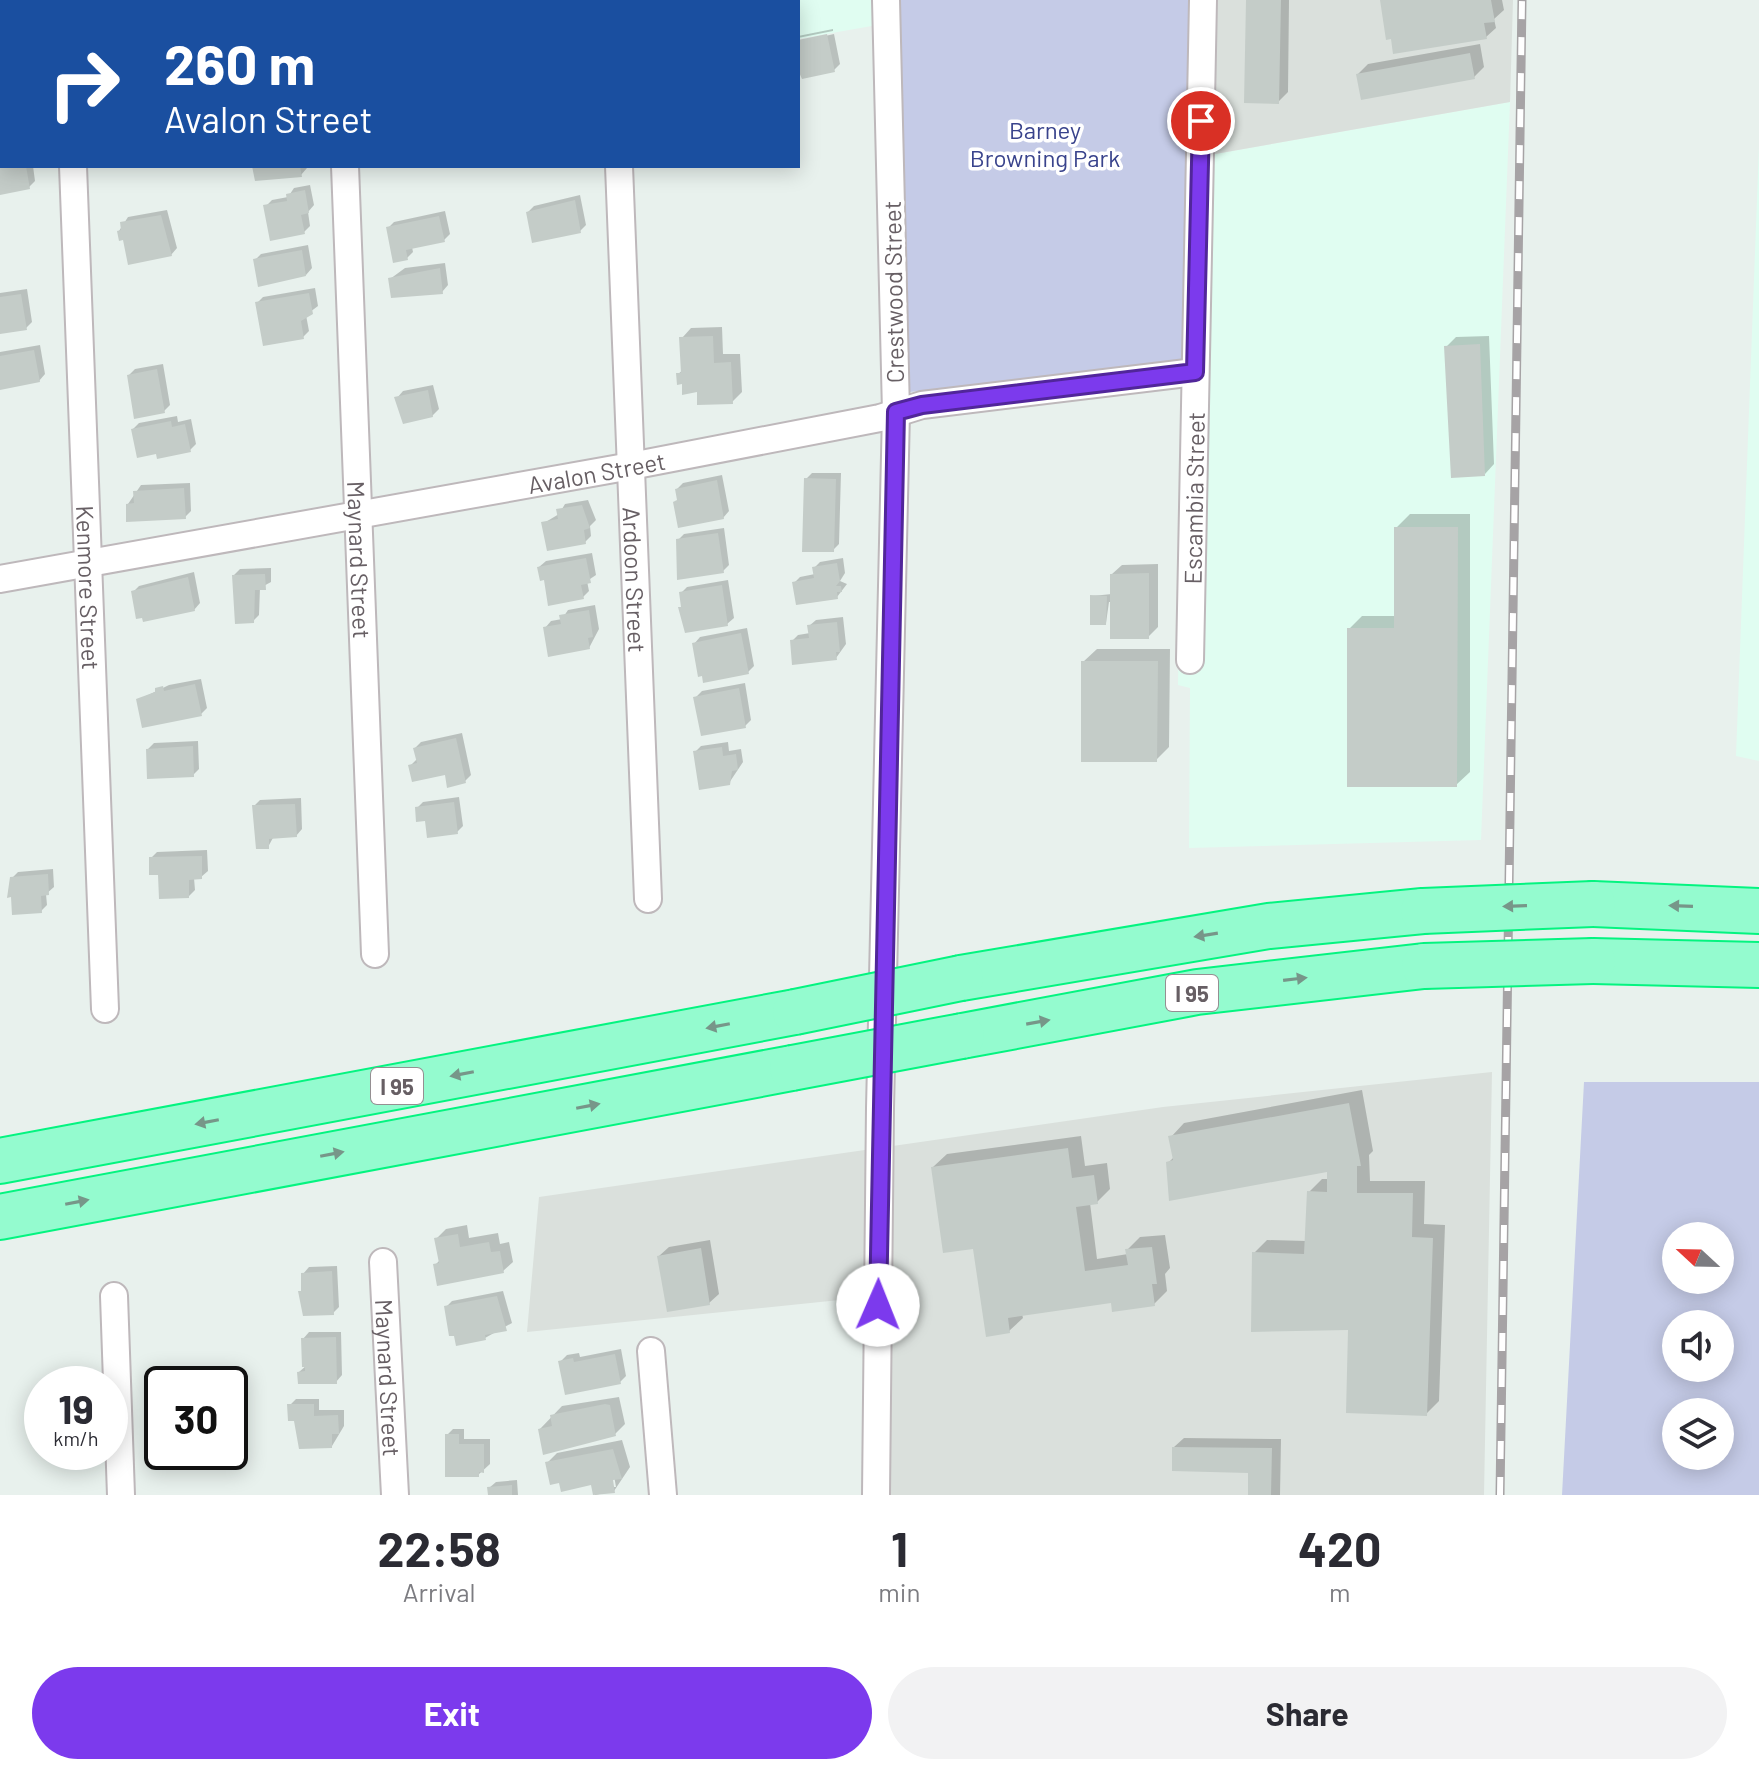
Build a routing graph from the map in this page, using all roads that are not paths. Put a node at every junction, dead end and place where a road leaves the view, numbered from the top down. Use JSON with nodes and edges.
{"nodes":[{"id":1,"x":886,"y":0,"type":"edge"},
{"id":2,"x":1203,"y":0,"type":"edge"},
{"id":3,"x":73,"y":168,"type":"edge"},
{"id":4,"x":345,"y":168,"type":"edge"},
{"id":5,"x":619,"y":168,"type":"edge"},
{"id":6,"x":1195,"y":372,"type":"junction"},
{"id":7,"x":896,"y":412,"type":"junction"},
{"id":8,"x":631,"y":466,"type":"junction"},
{"id":9,"x":358,"y":513,"type":"junction"},
{"id":10,"x":87,"y":562,"type":"junction"},
{"id":11,"x":0,"y":579,"type":"edge"},
{"id":12,"x":1190,"y":660,"type":"dead end"},
{"id":13,"x":648,"y":899,"type":"dead end"},
{"id":14,"x":1759,"y":911,"type":"edge"},
{"id":15,"x":375,"y":954,"type":"dead end"},
{"id":16,"x":1759,"y":965,"type":"edge"},
{"id":17,"x":105,"y":1009,"type":"dead end"},
{"id":18,"x":0,"y":1161,"type":"edge"},
{"id":19,"x":0,"y":1217,"type":"edge"},
{"id":20,"x":383,"y":1262,"type":"dead end"},
{"id":21,"x":114,"y":1296,"type":"dead end"},
{"id":22,"x":651,"y":1351,"type":"dead end"},
{"id":23,"x":121,"y":1495,"type":"edge"},
{"id":24,"x":395,"y":1495,"type":"edge"},
{"id":25,"x":663,"y":1495,"type":"edge"},
{"id":26,"x":876,"y":1495,"type":"edge"}],
"edges":[{"from":1,"to":7,"type":"street","name":"Crestwood Street"},
{"from":2,"to":6,"type":"street","name":"Escambia Street"},
{"from":3,"to":10,"type":"street","name":"Kenmore Street"},
{"from":4,"to":9,"type":"street","name":"Maynard Street"},
{"from":5,"to":8,"type":"street","name":"Ardoon Street"},
{"from":6,"to":7,"type":"street","name":"Avalon Street"},
{"from":6,"to":12,"type":"street","name":"Escambia Street"},
{"from":7,"to":8,"type":"street","name":"Avalon Street"},
{"from":7,"to":26,"type":"street","name":"Crestwood Street"},
{"from":8,"to":9,"type":"street","name":"Avalon Street"},
{"from":8,"to":13,"type":"street","name":"Ardoon Street"},
{"from":9,"to":10,"type":"street","name":"Avalon Street"},
{"from":9,"to":15,"type":"street","name":"Maynard Street"},
{"from":10,"to":11,"type":"street","name":"Avalon Street"},
{"from":10,"to":17,"type":"street","name":"Kenmore Street"},
{"from":14,"to":18,"type":"highway","number":"I 95","one_way":true,"bridge":true},
{"from":19,"to":16,"type":"highway","number":"I 95","one_way":true,"bridge":true},
{"from":20,"to":24,"type":"street","name":"Maynard Street"},
{"from":21,"to":23,"type":"street"},
{"from":22,"to":25,"type":"street"}]}
